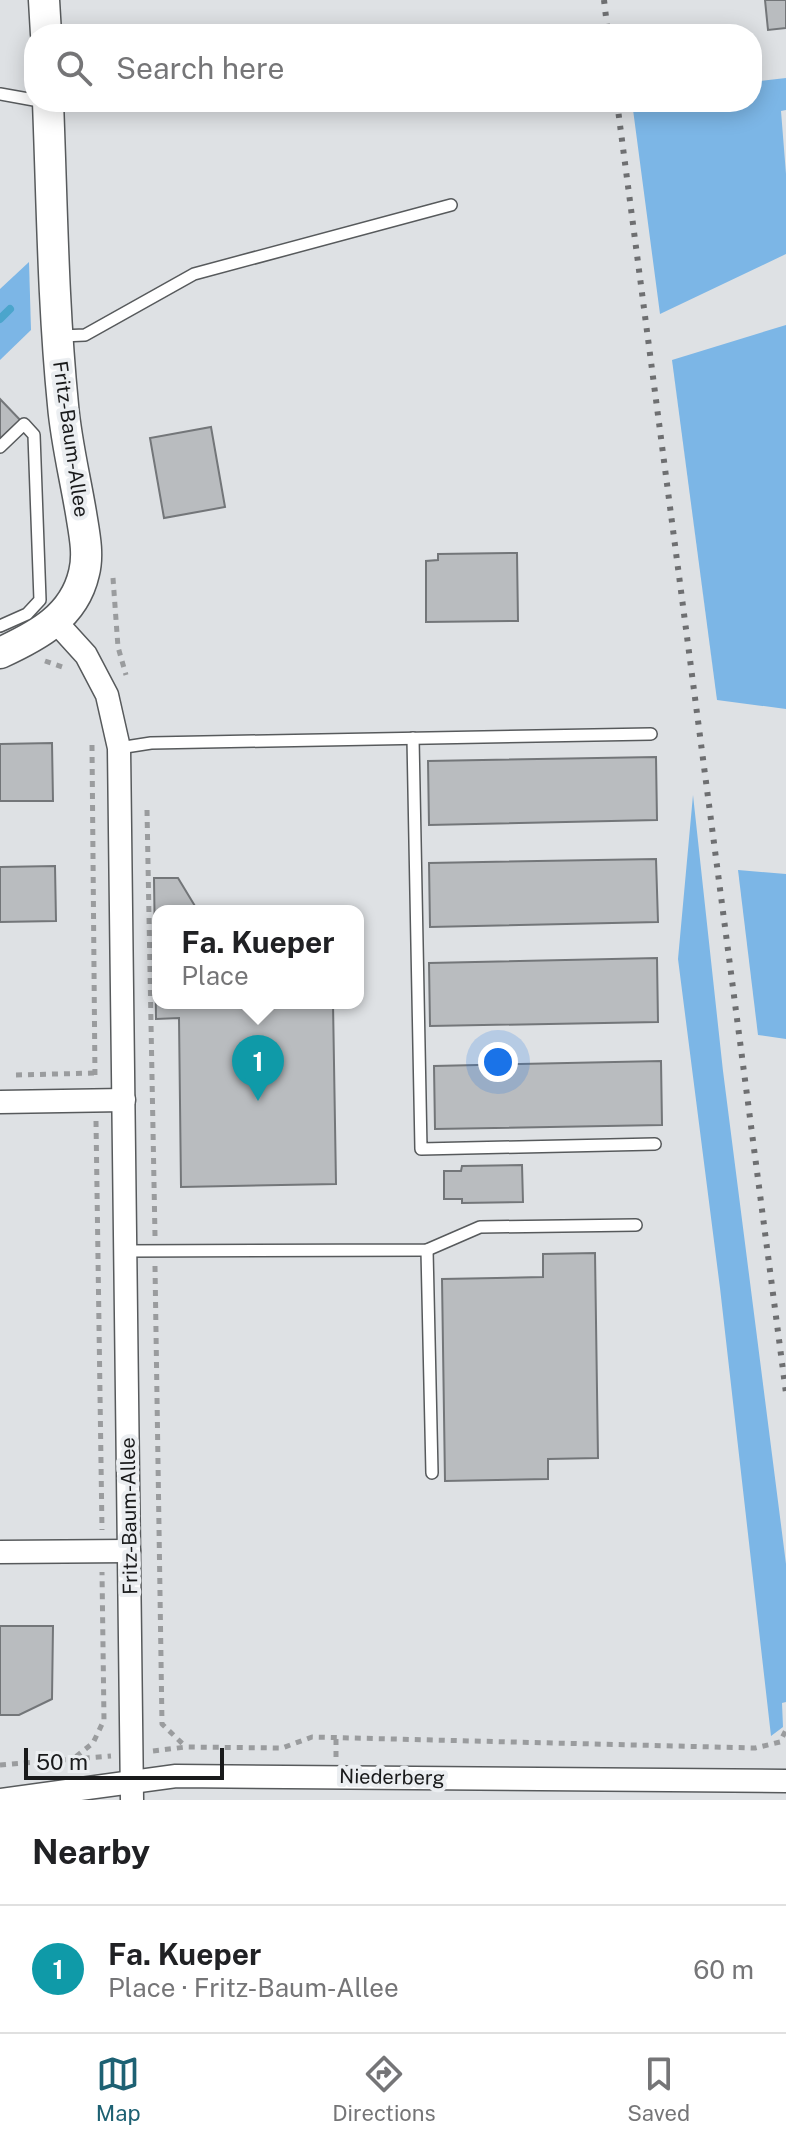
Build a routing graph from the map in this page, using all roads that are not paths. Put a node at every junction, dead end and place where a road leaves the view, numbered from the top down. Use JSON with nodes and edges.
{"nodes":[{"id":1,"x":44,"y":0,"type":"edge"},
{"id":2,"x":45,"y":24,"type":"edge"},
{"id":3,"x":0,"y":94,"type":"edge"},
{"id":4,"x":24,"y":98,"type":"edge"},
{"id":5,"x":48,"y":112,"type":"edge"},
{"id":6,"x":451,"y":205,"type":"dead end"},
{"id":7,"x":57,"y":336,"type":"junction"},
{"id":8,"x":0,"y":447,"type":"edge"},
{"id":9,"x":56,"y":622,"type":"junction"},
{"id":10,"x":0,"y":626,"type":"edge"},
{"id":11,"x":0,"y":653,"type":"edge"},
{"id":12,"x":651,"y":734,"type":"dead end"},
{"id":13,"x":413,"y":738,"type":"junction"},
{"id":14,"x":119,"y":748,"type":"junction"},
{"id":15,"x":124,"y":1100,"type":"junction"},
{"id":16,"x":0,"y":1102,"type":"edge"},
{"id":17,"x":655,"y":1144,"type":"dead end"},
{"id":18,"x":636,"y":1225,"type":"dead end"},
{"id":19,"x":427,"y":1250,"type":"junction"},
{"id":20,"x":126,"y":1251,"type":"junction"},
{"id":21,"x":432,"y":1473,"type":"dead end"},
{"id":22,"x":129,"y":1551,"type":"junction"},
{"id":23,"x":0,"y":1552,"type":"edge"},
{"id":24,"x":786,"y":1781,"type":"edge"},
{"id":25,"x":132,"y":1790,"type":"edge"},
{"id":26,"x":0,"y":1800,"type":"edge"}],
"edges":[{"from":1,"to":2,"type":"street"},
{"from":3,"to":4,"type":"lane"},
{"from":5,"to":7,"type":"street","name":"Fritz-Baum-Allee"},
{"from":6,"to":7,"type":"lane"},
{"from":7,"to":9,"type":"street","name":"Fritz-Baum-Allee"},
{"from":8,"to":10,"type":"lane"},
{"from":9,"to":11,"type":"street"},
{"from":9,"to":14,"type":"street","name":"Fritz-Baum-Allee"},
{"from":12,"to":13,"type":"lane"},
{"from":13,"to":14,"type":"lane"},
{"from":13,"to":17,"type":"lane"},
{"from":14,"to":15,"type":"street","name":"Fritz-Baum-Allee"},
{"from":15,"to":16,"type":"street"},
{"from":15,"to":20,"type":"street","name":"Fritz-Baum-Allee"},
{"from":18,"to":19,"type":"lane"},
{"from":19,"to":20,"type":"lane"},
{"from":19,"to":21,"type":"lane"},
{"from":20,"to":22,"type":"street","name":"Fritz-Baum-Allee"},
{"from":22,"to":23,"type":"street"},
{"from":22,"to":25,"type":"street","name":"Fritz-Baum-Allee"},
{"from":24,"to":25,"type":"street","name":"Niederberg"},
{"from":25,"to":26,"type":"street","name":"Niederberg"}]}
